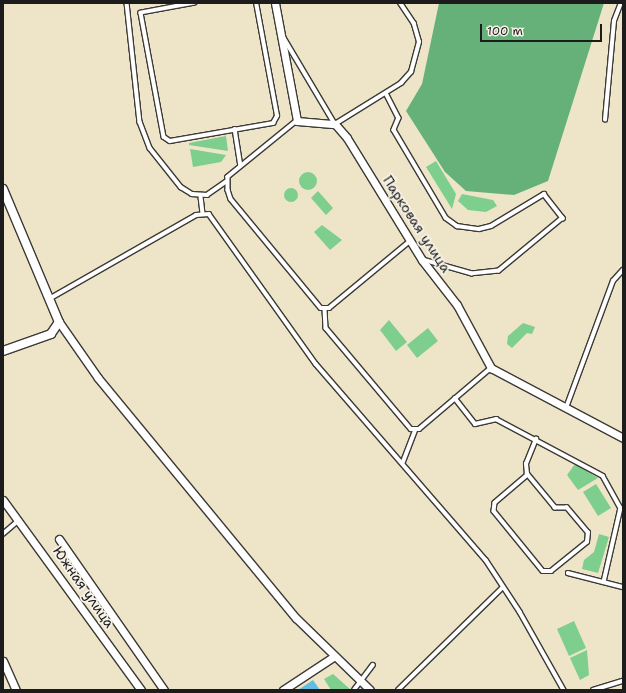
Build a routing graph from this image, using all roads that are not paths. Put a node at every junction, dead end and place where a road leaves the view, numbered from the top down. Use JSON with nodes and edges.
{"nodes":[{"id":1,"x":127,"y":3,"type":"edge"},
{"id":2,"x":195,"y":3,"type":"edge"},
{"id":3,"x":256,"y":3,"type":"edge"},
{"id":4,"x":275,"y":3,"type":"edge"},
{"id":5,"x":400,"y":3,"type":"edge"},
{"id":6,"x":621,"y":3,"type":"edge"},
{"id":7,"x":280,"y":27,"type":"junction"},
{"id":8,"x":386,"y":93,"type":"junction"},
{"id":9,"x":606,"y":120,"type":"dead end"},
{"id":10,"x":297,"y":121,"type":"junction"},
{"id":11,"x":335,"y":124,"type":"junction"},
{"id":12,"x":235,"y":130,"type":"junction"},
{"id":13,"x":241,"y":166,"type":"junction"},
{"id":14,"x":227,"y":181,"type":"junction"},
{"id":15,"x":3,"y":189,"type":"edge"},
{"id":16,"x":201,"y":197,"type":"junction"},
{"id":17,"x":203,"y":213,"type":"junction"},
{"id":18,"x":410,"y":241,"type":"junction"},
{"id":19,"x":422,"y":260,"type":"junction"},
{"id":20,"x":623,"y":270,"type":"edge"},
{"id":21,"x":50,"y":299,"type":"junction"},
{"id":22,"x":325,"y":309,"type":"junction"},
{"id":23,"x":59,"y":322,"type":"junction"},
{"id":24,"x":3,"y":351,"type":"edge"},
{"id":25,"x":491,"y":368,"type":"junction"},
{"id":26,"x":455,"y":398,"type":"junction"},
{"id":27,"x":565,"y":409,"type":"junction"},
{"id":28,"x":415,"y":430,"type":"junction"},
{"id":29,"x":623,"y":438,"type":"edge"},
{"id":30,"x":536,"y":440,"type":"junction"},
{"id":31,"x":403,"y":462,"type":"junction"},
{"id":32,"x":528,"y":475,"type":"junction"},
{"id":33,"x":3,"y":500,"type":"edge"},
{"id":34,"x":20,"y":519,"type":"junction"},
{"id":35,"x":3,"y":534,"type":"edge"},
{"id":36,"x":59,"y":539,"type":"dead end"},
{"id":37,"x":568,"y":572,"type":"dead end"},
{"id":38,"x":604,"y":582,"type":"junction"},
{"id":39,"x":623,"y":587,"type":"edge"},
{"id":40,"x":502,"y":588,"type":"junction"},
{"id":41,"x":333,"y":657,"type":"junction"},
{"id":42,"x":3,"y":661,"type":"edge"},
{"id":43,"x":373,"y":665,"type":"dead end"},
{"id":44,"x":623,"y":681,"type":"edge"},
{"id":45,"x":360,"y":682,"type":"junction"},
{"id":46,"x":16,"y":690,"type":"edge"},
{"id":47,"x":141,"y":690,"type":"edge"},
{"id":48,"x":164,"y":690,"type":"edge"},
{"id":49,"x":283,"y":690,"type":"edge"},
{"id":50,"x":354,"y":690,"type":"edge"},
{"id":51,"x":370,"y":690,"type":"edge"},
{"id":52,"x":398,"y":690,"type":"edge"},
{"id":53,"x":564,"y":690,"type":"edge"},
{"id":54,"x":593,"y":690,"type":"edge"}],
"edges":[{"from":1,"to":16,"type":"lane"},
{"from":2,"to":12,"type":"lane"},
{"from":3,"to":12,"type":"lane"},
{"from":4,"to":7,"type":"street"},
{"from":5,"to":8,"type":"lane"},
{"from":6,"to":9,"type":"lane"},
{"from":7,"to":10,"type":"street"},
{"from":7,"to":11,"type":"lane"},
{"from":8,"to":11,"type":"lane"},
{"from":8,"to":19,"type":"lane"},
{"from":10,"to":11,"type":"street"},
{"from":10,"to":13,"type":"lane"},
{"from":11,"to":18,"type":"street","name":"Парковая улица"},
{"from":12,"to":13,"type":"lane"},
{"from":13,"to":14,"type":"lane"},
{"from":14,"to":16,"type":"lane"},
{"from":14,"to":22,"type":"lane"},
{"from":15,"to":21,"type":"street"},
{"from":16,"to":17,"type":"lane"},
{"from":17,"to":21,"type":"lane"},
{"from":17,"to":31,"type":"lane"},
{"from":18,"to":19,"type":"street","name":"Парковая улица"},
{"from":18,"to":22,"type":"lane"},
{"from":19,"to":25,"type":"street","name":"Парковая улица"},
{"from":20,"to":27,"type":"lane"},
{"from":21,"to":23,"type":"street"},
{"from":22,"to":28,"type":"lane"},
{"from":23,"to":24,"type":"street"},
{"from":23,"to":41,"type":"street"},
{"from":25,"to":26,"type":"lane"},
{"from":25,"to":27,"type":"street"},
{"from":26,"to":28,"type":"lane"},
{"from":26,"to":30,"type":"lane"},
{"from":27,"to":29,"type":"street"},
{"from":28,"to":31,"type":"lane"},
{"from":30,"to":32,"type":"lane"},
{"from":30,"to":38,"type":"lane"},
{"from":31,"to":40,"type":"lane"},
{"from":32,"to":32,"type":"lane"},
{"from":33,"to":34,"type":"street","name":"Южная улица"},
{"from":34,"to":35,"type":"lane"},
{"from":34,"to":47,"type":"street","name":"Южная улица"},
{"from":36,"to":48,"type":"street"},
{"from":37,"to":38,"type":"lane"},
{"from":38,"to":39,"type":"lane"},
{"from":40,"to":52,"type":"lane"},
{"from":40,"to":53,"type":"lane"},
{"from":41,"to":45,"type":"street"},
{"from":41,"to":49,"type":"street"},
{"from":42,"to":46,"type":"street"},
{"from":43,"to":45,"type":"lane"},
{"from":44,"to":54,"type":"lane"},
{"from":45,"to":50,"type":"lane"},
{"from":45,"to":51,"type":"street"}]}
